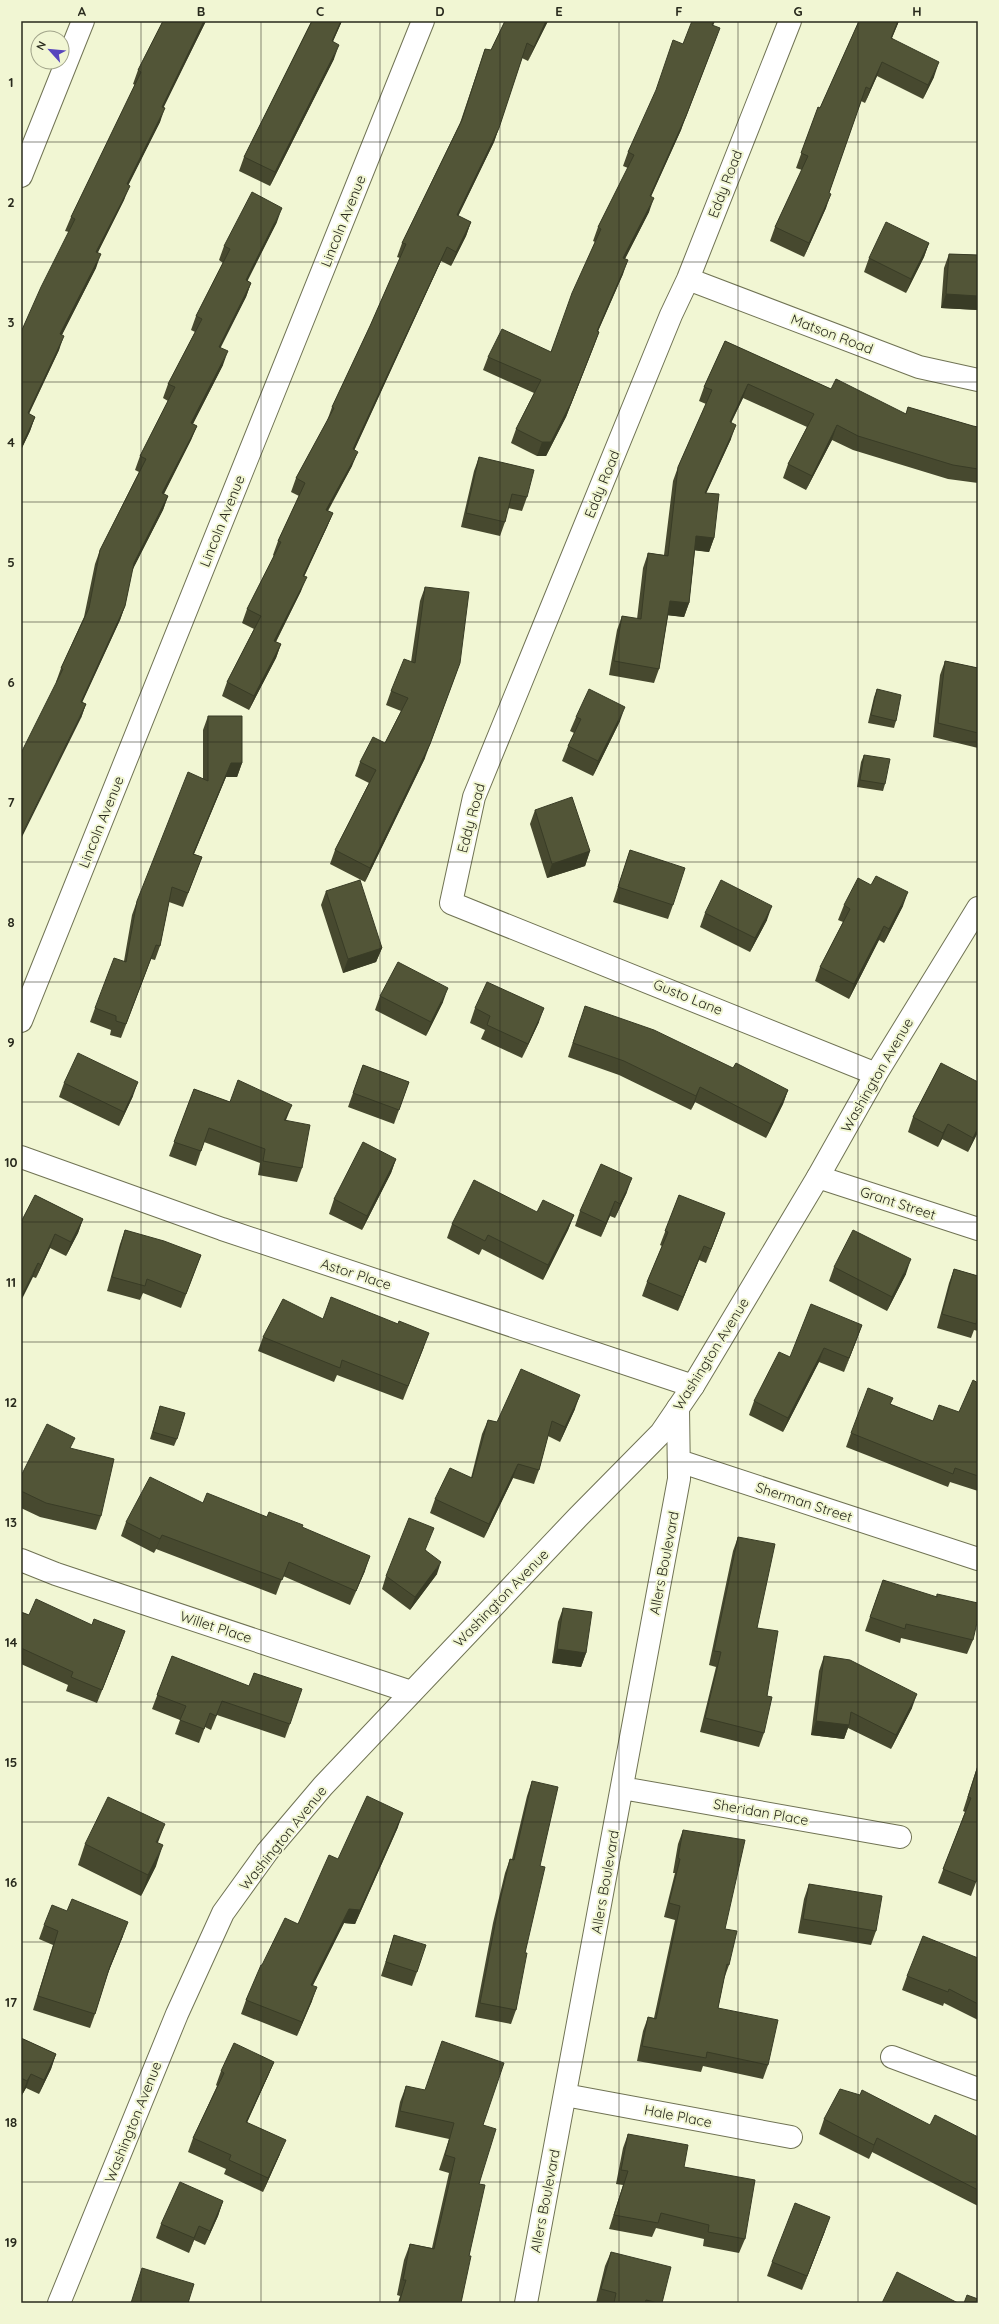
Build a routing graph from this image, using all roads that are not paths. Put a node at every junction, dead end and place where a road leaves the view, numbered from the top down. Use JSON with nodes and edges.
{"nodes":[{"id":1,"x":83,"y":21,"type":"edge"},
{"id":2,"x":423,"y":21,"type":"edge"},
{"id":3,"x":790,"y":21,"type":"edge"},
{"id":4,"x":21,"y":176,"type":"edge"},
{"id":5,"x":688,"y":279,"type":"junction"},
{"id":6,"x":978,"y":380,"type":"edge"},
{"id":7,"x":978,"y":908,"type":"edge"},
{"id":8,"x":500,"y":922,"type":"joint"},
{"id":9,"x":21,"y":1022,"type":"edge"},
{"id":10,"x":876,"y":1074,"type":"junction"},
{"id":11,"x":21,"y":1157,"type":"edge"},
{"id":12,"x":818,"y":1177,"type":"junction"},
{"id":13,"x":978,"y":1229,"type":"edge"},
{"id":14,"x":693,"y":1386,"type":"junction"},
{"id":15,"x":678,"y":1408,"type":"junction"},
{"id":16,"x":679,"y":1461,"type":"junction"},
{"id":17,"x":978,"y":1559,"type":"edge"},
{"id":18,"x":21,"y":1560,"type":"edge"},
{"id":19,"x":411,"y":1692,"type":"junction"},
{"id":20,"x":622,"y":1788,"type":"junction"},
{"id":21,"x":900,"y":1837,"type":"dead end"},
{"id":22,"x":892,"y":2057,"type":"dead end"},
{"id":23,"x":978,"y":2089,"type":"edge"},
{"id":24,"x":565,"y":2095,"type":"junction"},
{"id":25,"x":790,"y":2137,"type":"dead end"},
{"id":26,"x":59,"y":2303,"type":"edge"},
{"id":27,"x":526,"y":2303,"type":"edge"}],
"edges":[{"from":1,"to":4,"type":"street"},
{"from":2,"to":9,"type":"street","name":"Lincoln Avenue"},
{"from":3,"to":5,"type":"street","name":"Eddy Road"},
{"from":5,"to":6,"type":"street","name":"Matson Road"},
{"from":5,"to":8,"type":"street","name":"Eddy Road"},
{"from":7,"to":10,"type":"street","name":"Washington Avenue"},
{"from":8,"to":10,"type":"street","name":"Gusto Lane"},
{"from":10,"to":12,"type":"street","name":"Washington Avenue"},
{"from":11,"to":14,"type":"street","name":"Astor Place"},
{"from":12,"to":13,"type":"street","name":"Grant Street"},
{"from":12,"to":14,"type":"street","name":"Washington Avenue"},
{"from":14,"to":15,"type":"street","name":"Washington Avenue"},
{"from":15,"to":16,"type":"street"},
{"from":15,"to":19,"type":"street","name":"Washington Avenue"},
{"from":16,"to":17,"type":"street","name":"Sherman Street"},
{"from":16,"to":20,"type":"street","name":"Allers Boulevard"},
{"from":18,"to":19,"type":"street","name":"Willet Place"},
{"from":19,"to":26,"type":"street","name":"Washington Avenue"},
{"from":20,"to":21,"type":"street","name":"Sheridan Place"},
{"from":20,"to":24,"type":"street","name":"Allers Boulevard"},
{"from":22,"to":23,"type":"street"},
{"from":24,"to":25,"type":"street","name":"Hale Place"},
{"from":24,"to":27,"type":"street","name":"Allers Boulevard"}]}
